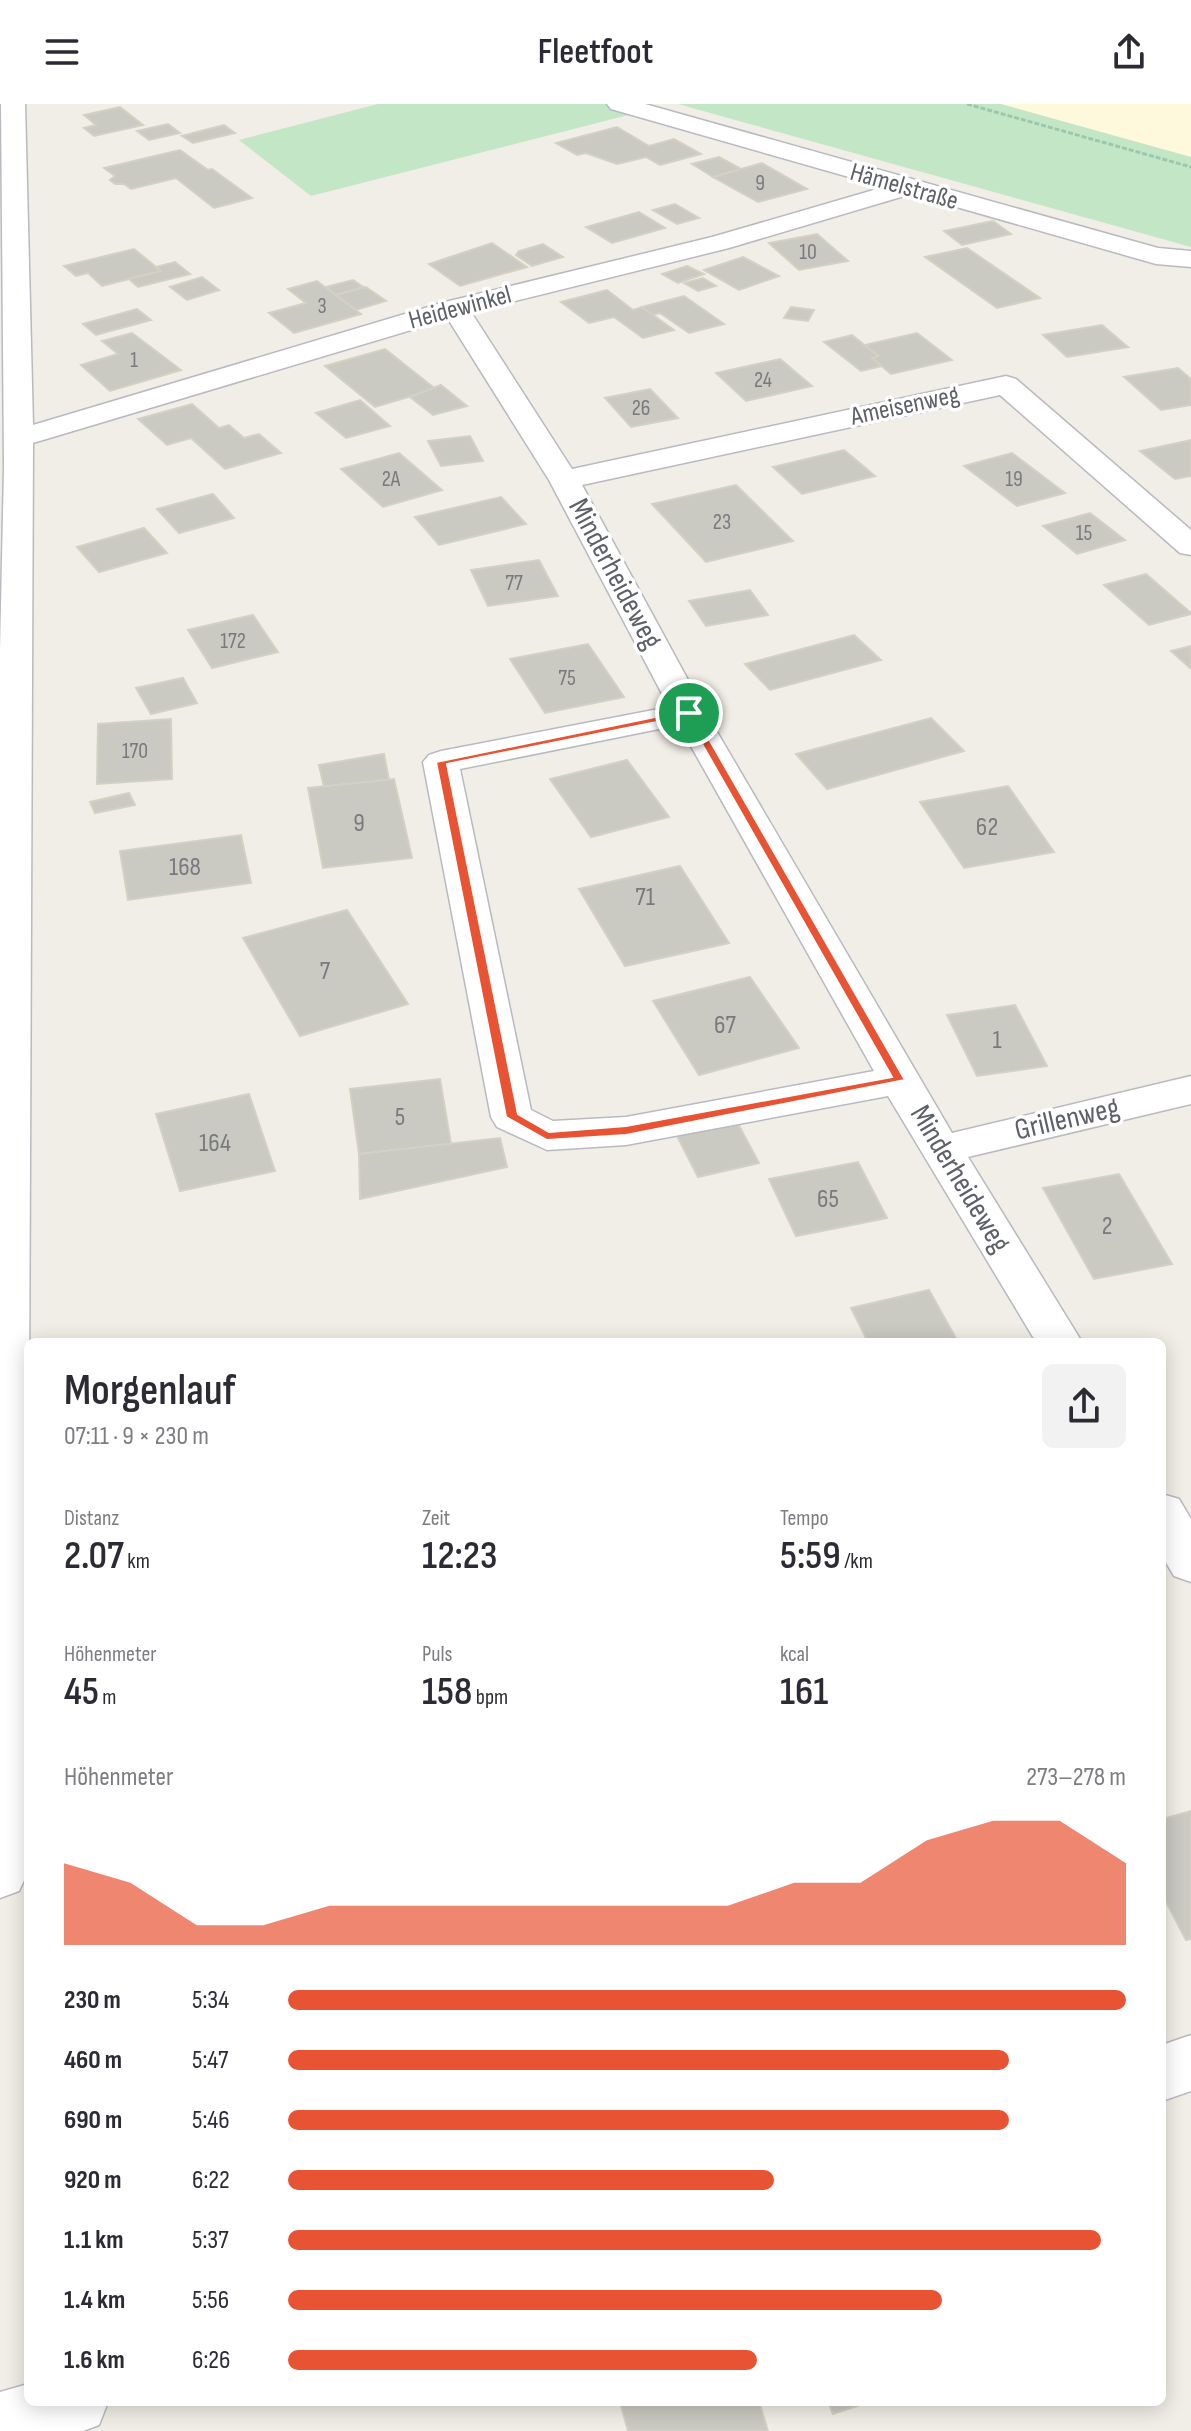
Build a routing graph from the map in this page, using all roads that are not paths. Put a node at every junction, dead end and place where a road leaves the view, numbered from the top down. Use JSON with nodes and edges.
{"nodes":[{"id":1,"x":13,"y":104,"type":"edge"},
{"id":2,"x":619,"y":104,"type":"edge"},
{"id":3,"x":906,"y":188,"type":"junction"},
{"id":4,"x":1191,"y":259,"type":"edge"},
{"id":5,"x":455,"y":308,"type":"junction"},
{"id":6,"x":16,"y":439,"type":"junction"},
{"id":7,"x":564,"y":480,"type":"junction"},
{"id":8,"x":1191,"y":546,"type":"edge"},
{"id":9,"x":689,"y":713,"type":"junction"},
{"id":10,"x":899,"y":1080,"type":"junction"},
{"id":11,"x":1191,"y":1090,"type":"edge"},
{"id":12,"x":943,"y":1149,"type":"junction"},
{"id":13,"x":1057,"y":1338,"type":"edge"},
{"id":14,"x":1166,"y":1520,"type":"edge"},
{"id":15,"x":1191,"y":1562,"type":"edge"},
{"id":16,"x":0,"y":1874,"type":"edge"},
{"id":17,"x":1191,"y":2063,"type":"edge"},
{"id":18,"x":1166,"y":2072,"type":"edge"},
{"id":19,"x":62,"y":2406,"type":"edge"},
{"id":20,"x":0,"y":2424,"type":"edge"}],
"edges":[{"from":1,"to":6,"type":"street"},
{"from":2,"to":3,"type":"street","name":"Hämelstraße"},
{"from":3,"to":4,"type":"street","name":"Hämelstraße"},
{"from":3,"to":5,"type":"street","name":"Heidewinkel"},
{"from":5,"to":6,"type":"street","name":"Heidewinkel"},
{"from":5,"to":7,"type":"street","name":"Minderheideweg"},
{"from":6,"to":16,"type":"street"},
{"from":7,"to":8,"type":"street","name":"Ameisenweg"},
{"from":7,"to":9,"type":"street","name":"Minderheideweg"},
{"from":9,"to":10,"type":"street","name":"Minderheideweg"},
{"from":9,"to":10,"type":"street"},
{"from":10,"to":12,"type":"street","name":"Minderheideweg"},
{"from":11,"to":12,"type":"street","name":"Grillenweg"},
{"from":12,"to":13,"type":"street","name":"Minderheideweg"},
{"from":14,"to":15,"type":"street"},
{"from":17,"to":18,"type":"street"},
{"from":19,"to":20,"type":"street"}]}
